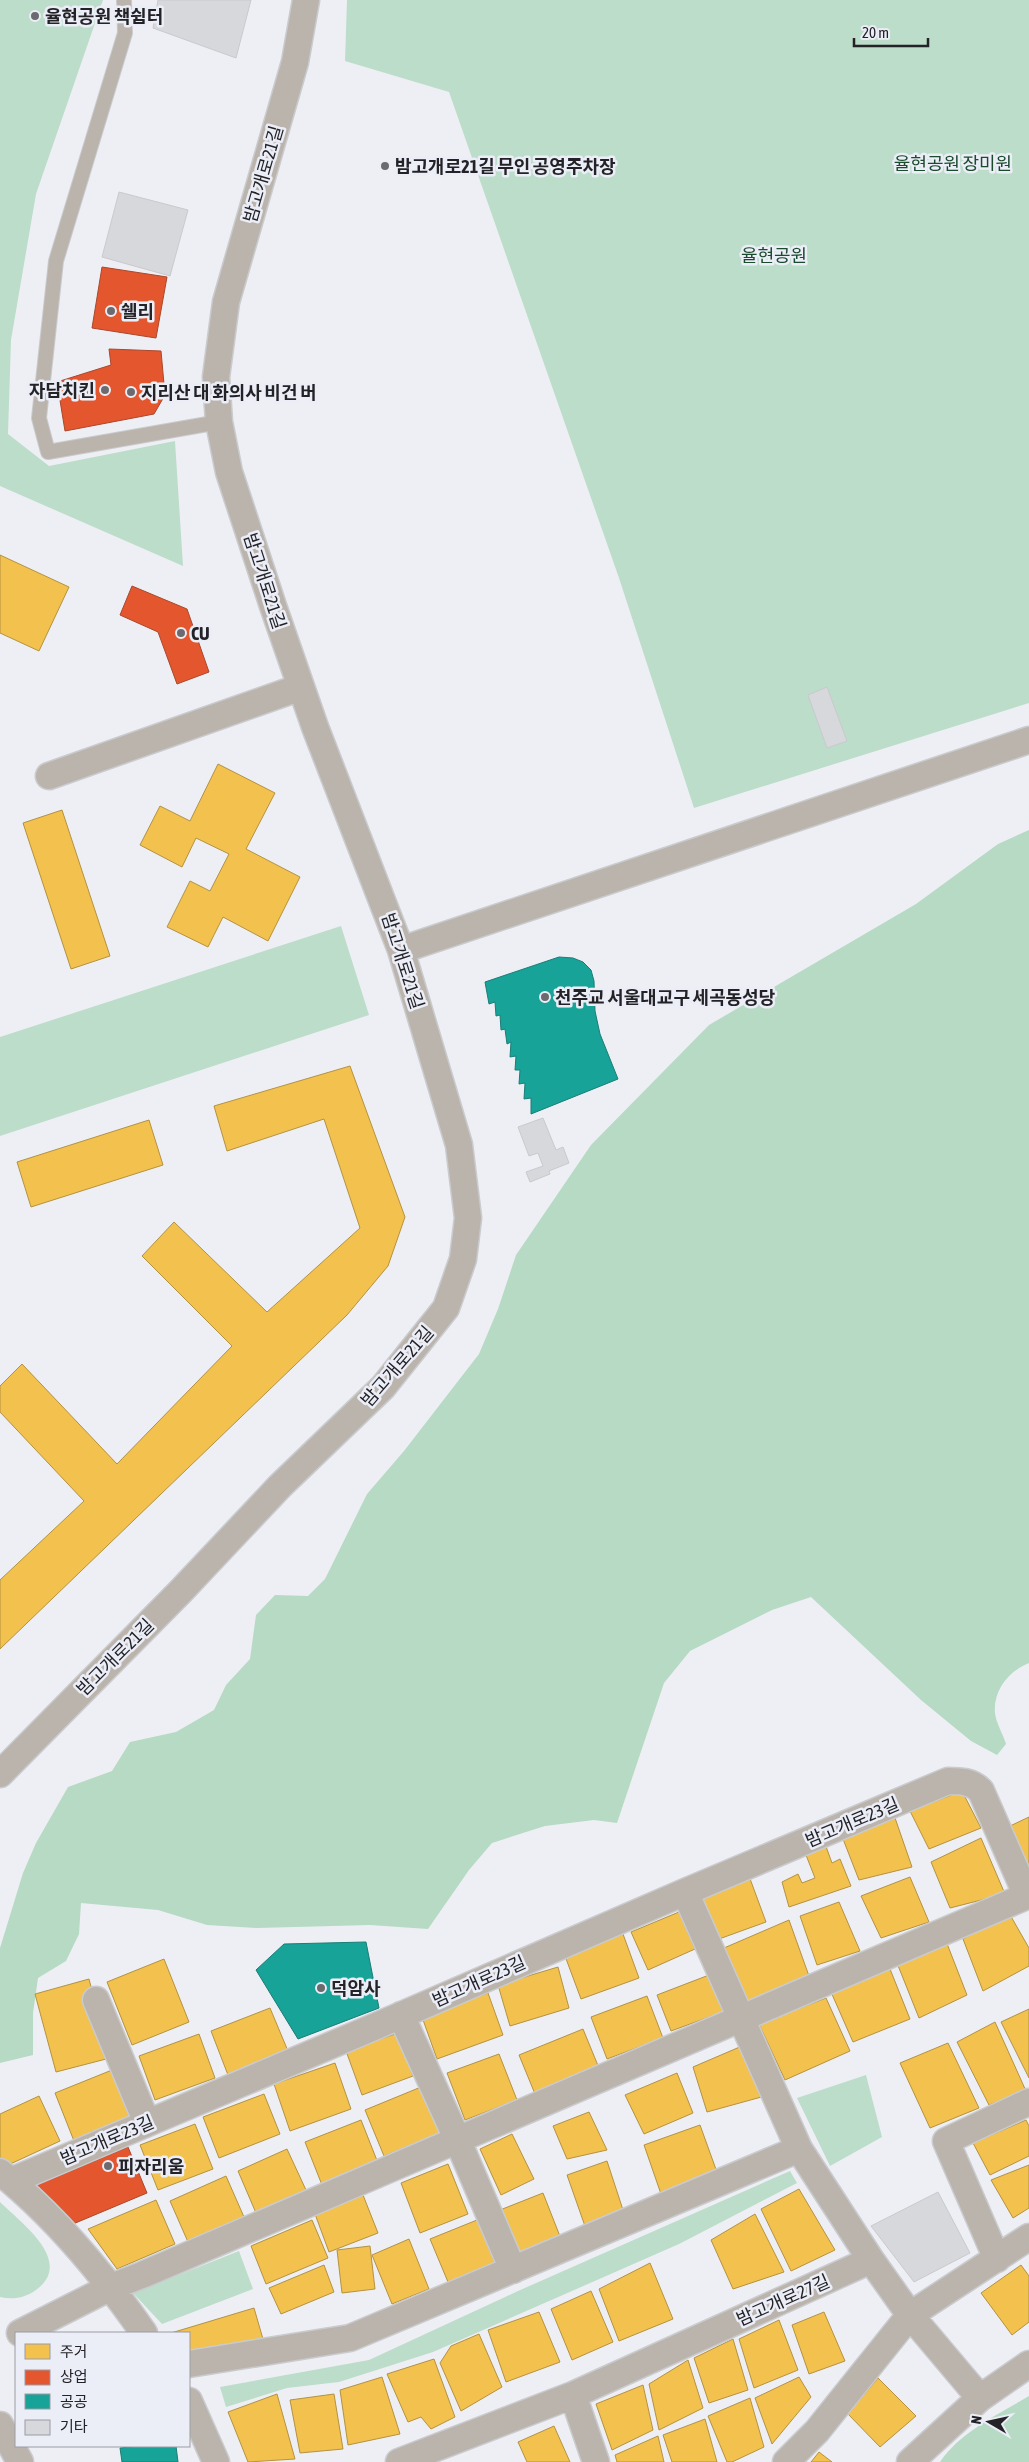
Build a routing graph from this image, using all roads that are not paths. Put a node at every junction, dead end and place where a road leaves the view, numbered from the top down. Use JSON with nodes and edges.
{"nodes":[{"id":1,"x":124,"y":0,"type":"edge"},
{"id":2,"x":306,"y":0,"type":"edge"},
{"id":3,"x":219,"y":422,"type":"junction"},
{"id":4,"x":301,"y":687,"type":"junction"},
{"id":5,"x":1029,"y":740,"type":"edge"},
{"id":6,"x":49,"y":776,"type":"dead end"},
{"id":7,"x":401,"y":950,"type":"junction"},
{"id":8,"x":0,"y":1773,"type":"edge"},
{"id":9,"x":685,"y":1892,"type":"junction"},
{"id":10,"x":1028,"y":1896,"type":"edge"},
{"id":11,"x":96,"y":2000,"type":"dead end"},
{"id":12,"x":401,"y":2015,"type":"junction"},
{"id":13,"x":743,"y":2018,"type":"junction"},
{"id":14,"x":1029,"y":2102,"type":"edge"},
{"id":15,"x":147,"y":2123,"type":"junction"},
{"id":16,"x":458,"y":2141,"type":"junction"},
{"id":17,"x":799,"y":2149,"type":"junction"},
{"id":18,"x":6,"y":2177,"type":"edge"},
{"id":19,"x":1029,"y":2237,"type":"edge"},
{"id":20,"x":997,"y":2259,"type":"junction"},
{"id":21,"x":871,"y":2260,"type":"junction"},
{"id":22,"x":513,"y":2270,"type":"junction"},
{"id":23,"x":111,"y":2286,"type":"junction"},
{"id":24,"x":910,"y":2316,"type":"junction"},
{"id":25,"x":22,"y":2332,"type":"edge"},
{"id":26,"x":143,"y":2332,"type":"edge"},
{"id":27,"x":15,"y":2336,"type":"edge"},
{"id":28,"x":0,"y":2343,"type":"edge"},
{"id":29,"x":190,"y":2364,"type":"edge"},
{"id":30,"x":1029,"y":2364,"type":"edge"},
{"id":31,"x":574,"y":2395,"type":"junction"},
{"id":32,"x":980,"y":2398,"type":"junction"},
{"id":33,"x":190,"y":2403,"type":"edge"},
{"id":34,"x":0,"y":2425,"type":"edge"},
{"id":35,"x":20,"y":2462,"type":"edge"},
{"id":36,"x":216,"y":2462,"type":"edge"},
{"id":37,"x":399,"y":2462,"type":"edge"},
{"id":38,"x":596,"y":2462,"type":"edge"},
{"id":39,"x":786,"y":2462,"type":"edge"},
{"id":40,"x":910,"y":2462,"type":"edge"}],
"edges":[{"from":1,"to":3,"type":"lane"},
{"from":2,"to":3,"type":"street","name":"밤고개로21길"},
{"from":3,"to":4,"type":"street","name":"밤고개로21길"},
{"from":4,"to":6,"type":"street"},
{"from":4,"to":7,"type":"street","name":"밤고개로21길"},
{"from":5,"to":7,"type":"street"},
{"from":7,"to":8,"type":"street","name":"밤고개로21길"},
{"from":9,"to":10,"type":"street","name":"밤고개로23길"},
{"from":9,"to":12,"type":"street","name":"밤고개로23길"},
{"from":9,"to":13,"type":"street"},
{"from":10,"to":13,"type":"street"},
{"from":11,"to":15,"type":"street"},
{"from":12,"to":15,"type":"street","name":"밤고개로23길"},
{"from":12,"to":16,"type":"street"},
{"from":13,"to":16,"type":"street"},
{"from":13,"to":17,"type":"street"},
{"from":14,"to":20,"type":"street"},
{"from":15,"to":18,"type":"street","name":"밤고개로23길"},
{"from":16,"to":22,"type":"street"},
{"from":16,"to":23,"type":"street"},
{"from":17,"to":21,"type":"street"},
{"from":17,"to":22,"type":"street"},
{"from":18,"to":23,"type":"street","name":"밤고개로23길"},
{"from":19,"to":20,"type":"street"},
{"from":20,"to":24,"type":"street"},
{"from":21,"to":24,"type":"street"},
{"from":21,"to":31,"type":"street","name":"밤고개로27길"},
{"from":22,"to":29,"type":"street"},
{"from":23,"to":25,"type":"street"},
{"from":23,"to":26,"type":"street","name":"밤고개로23길"},
{"from":24,"to":32,"type":"street"},
{"from":24,"to":39,"type":"street"},
{"from":27,"to":28,"type":"street"},
{"from":30,"to":32,"type":"street"},
{"from":31,"to":37,"type":"street","name":"밤고개로27길"},
{"from":31,"to":38,"type":"street"},
{"from":32,"to":40,"type":"street"},
{"from":33,"to":36,"type":"street"},
{"from":34,"to":35,"type":"street"}]}
